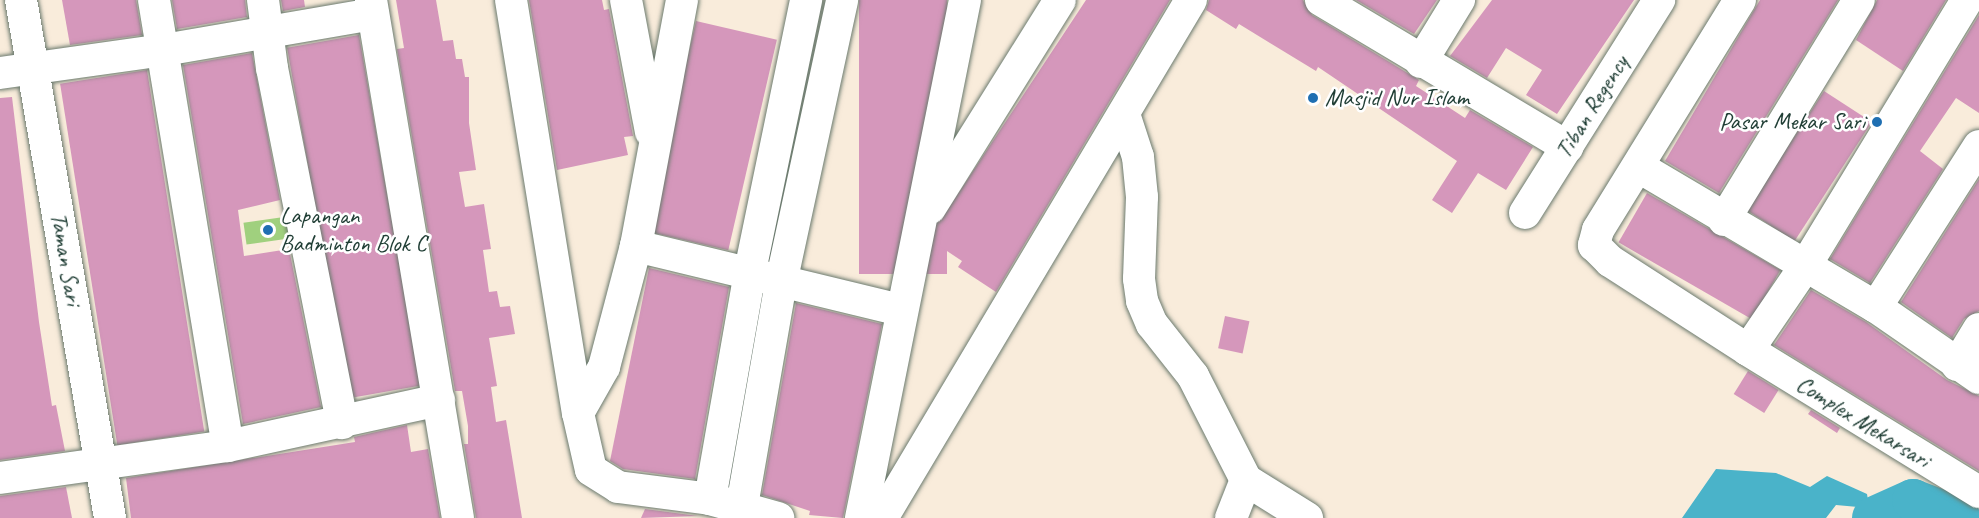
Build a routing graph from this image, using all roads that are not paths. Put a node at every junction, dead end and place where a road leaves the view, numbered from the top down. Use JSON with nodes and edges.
{"nodes":[{"id":1,"x":21,"y":0,"type":"edge"},
{"id":2,"x":154,"y":0,"type":"edge"},
{"id":3,"x":263,"y":0,"type":"edge"},
{"id":4,"x":511,"y":0,"type":"edge"},
{"id":5,"x":626,"y":0,"type":"edge"},
{"id":6,"x":682,"y":0,"type":"edge"},
{"id":7,"x":806,"y":0,"type":"edge"},
{"id":8,"x":842,"y":0,"type":"edge"},
{"id":9,"x":965,"y":0,"type":"edge"},
{"id":10,"x":1060,"y":0,"type":"edge"},
{"id":11,"x":1191,"y":0,"type":"edge"},
{"id":12,"x":1321,"y":0,"type":"edge"},
{"id":13,"x":1459,"y":0,"type":"edge"},
{"id":14,"x":1659,"y":0,"type":"edge"},
{"id":15,"x":1740,"y":0,"type":"edge"},
{"id":16,"x":1859,"y":0,"type":"edge"},
{"id":17,"x":1967,"y":0,"type":"edge"},
{"id":18,"x":0,"y":3,"type":"edge"},
{"id":19,"x":372,"y":7,"type":"edge"},
{"id":20,"x":267,"y":31,"type":"junction"},
{"id":21,"x":164,"y":50,"type":"junction"},
{"id":22,"x":1421,"y":62,"type":"junction"},
{"id":23,"x":16,"y":70,"type":"edge"},
{"id":24,"x":1124,"y":114,"type":"junction"},
{"id":25,"x":1979,"y":146,"type":"edge"},
{"id":26,"x":653,"y":147,"type":"junction"},
{"id":27,"x":1568,"y":147,"type":"junction"},
{"id":28,"x":1639,"y":167,"type":"junction"},
{"id":29,"x":1525,"y":213,"type":"dead end"},
{"id":30,"x":1724,"y":219,"type":"junction"},
{"id":31,"x":920,"y":223,"type":"junction"},
{"id":32,"x":636,"y":246,"type":"junction"},
{"id":33,"x":1804,"y":268,"type":"junction"},
{"id":34,"x":750,"y":271,"type":"junction"},
{"id":35,"x":781,"y":283,"type":"junction"},
{"id":36,"x":1876,"y":307,"type":"junction"},
{"id":37,"x":901,"y":310,"type":"junction"},
{"id":38,"x":1979,"y":329,"type":"edge"},
{"id":39,"x":1748,"y":350,"type":"junction"},
{"id":40,"x":1968,"y":372,"type":"edge"},
{"id":41,"x":439,"y":400,"type":"junction"},
{"id":42,"x":578,"y":413,"type":"junction"},
{"id":43,"x":342,"y":423,"type":"junction"},
{"id":44,"x":228,"y":446,"type":"junction"},
{"id":45,"x":90,"y":462,"type":"junction"},
{"id":46,"x":0,"y":478,"type":"edge"},
{"id":47,"x":1246,"y":480,"type":"junction"},
{"id":48,"x":1979,"y":492,"type":"edge"},
{"id":49,"x":710,"y":499,"type":"junction"},
{"id":50,"x":742,"y":506,"type":"junction"},
{"id":51,"x":90,"y":518,"type":"edge"},
{"id":52,"x":110,"y":518,"type":"edge"},
{"id":53,"x":458,"y":518,"type":"edge"},
{"id":54,"x":778,"y":518,"type":"edge"},
{"id":55,"x":861,"y":518,"type":"edge"},
{"id":56,"x":882,"y":518,"type":"edge"},
{"id":57,"x":1231,"y":518,"type":"edge"},
{"id":58,"x":1307,"y":518,"type":"edge"}],
"edges":[{"from":1,"to":23,"type":"street","name":"Taman Sari"},
{"from":2,"to":21,"type":"street"},
{"from":3,"to":20,"type":"street"},
{"from":4,"to":42,"type":"street"},
{"from":5,"to":26,"type":"street"},
{"from":6,"to":26,"type":"street"},
{"from":7,"to":34,"type":"street"},
{"from":8,"to":35,"type":"street"},
{"from":9,"to":31,"type":"street"},
{"from":10,"to":31,"type":"street"},
{"from":11,"to":24,"type":"street"},
{"from":12,"to":22,"type":"street"},
{"from":13,"to":22,"type":"street"},
{"from":14,"to":27,"type":"street","name":"Tiban Regency"},
{"from":15,"to":28,"type":"street","name":"Complex Mekarsari"},
{"from":16,"to":30,"type":"street"},
{"from":17,"to":33,"type":"street"},
{"from":18,"to":23,"type":"street","name":"Taman Sari"},
{"from":19,"to":20,"type":"street"},
{"from":19,"to":41,"type":"street"},
{"from":20,"to":21,"type":"street"},
{"from":20,"to":43,"type":"street"},
{"from":21,"to":23,"type":"street"},
{"from":21,"to":44,"type":"street"},
{"from":22,"to":27,"type":"street"},
{"from":23,"to":45,"type":"street","name":"Taman Sari"},
{"from":24,"to":47,"type":"street"},
{"from":24,"to":56,"type":"street"},
{"from":25,"to":36,"type":"street"},
{"from":26,"to":32,"type":"street"},
{"from":27,"to":29,"type":"street","name":"Tiban Regency"},
{"from":28,"to":30,"type":"street"},
{"from":28,"to":39,"type":"street","name":"Complex Mekarsari"},
{"from":30,"to":33,"type":"street"},
{"from":31,"to":37,"type":"street"},
{"from":32,"to":34,"type":"street"},
{"from":32,"to":42,"type":"street"},
{"from":33,"to":36,"type":"street"},
{"from":33,"to":39,"type":"street"},
{"from":34,"to":35,"type":"street"},
{"from":34,"to":49,"type":"street"},
{"from":35,"to":37,"type":"street"},
{"from":35,"to":50,"type":"street"},
{"from":36,"to":40,"type":"street"},
{"from":37,"to":55,"type":"street"},
{"from":38,"to":40,"type":"street"},
{"from":39,"to":48,"type":"street","name":"Complex Mekarsari"},
{"from":41,"to":43,"type":"street"},
{"from":41,"to":53,"type":"street"},
{"from":42,"to":49,"type":"street"},
{"from":43,"to":44,"type":"street"},
{"from":44,"to":45,"type":"street"},
{"from":45,"to":46,"type":"street"},
{"from":45,"to":51,"type":"street","name":"Taman Sari"},
{"from":45,"to":52,"type":"street","name":"Taman Sari"},
{"from":47,"to":57,"type":"street"},
{"from":47,"to":58,"type":"street"},
{"from":49,"to":50,"type":"street"},
{"from":50,"to":54,"type":"street"}]}
